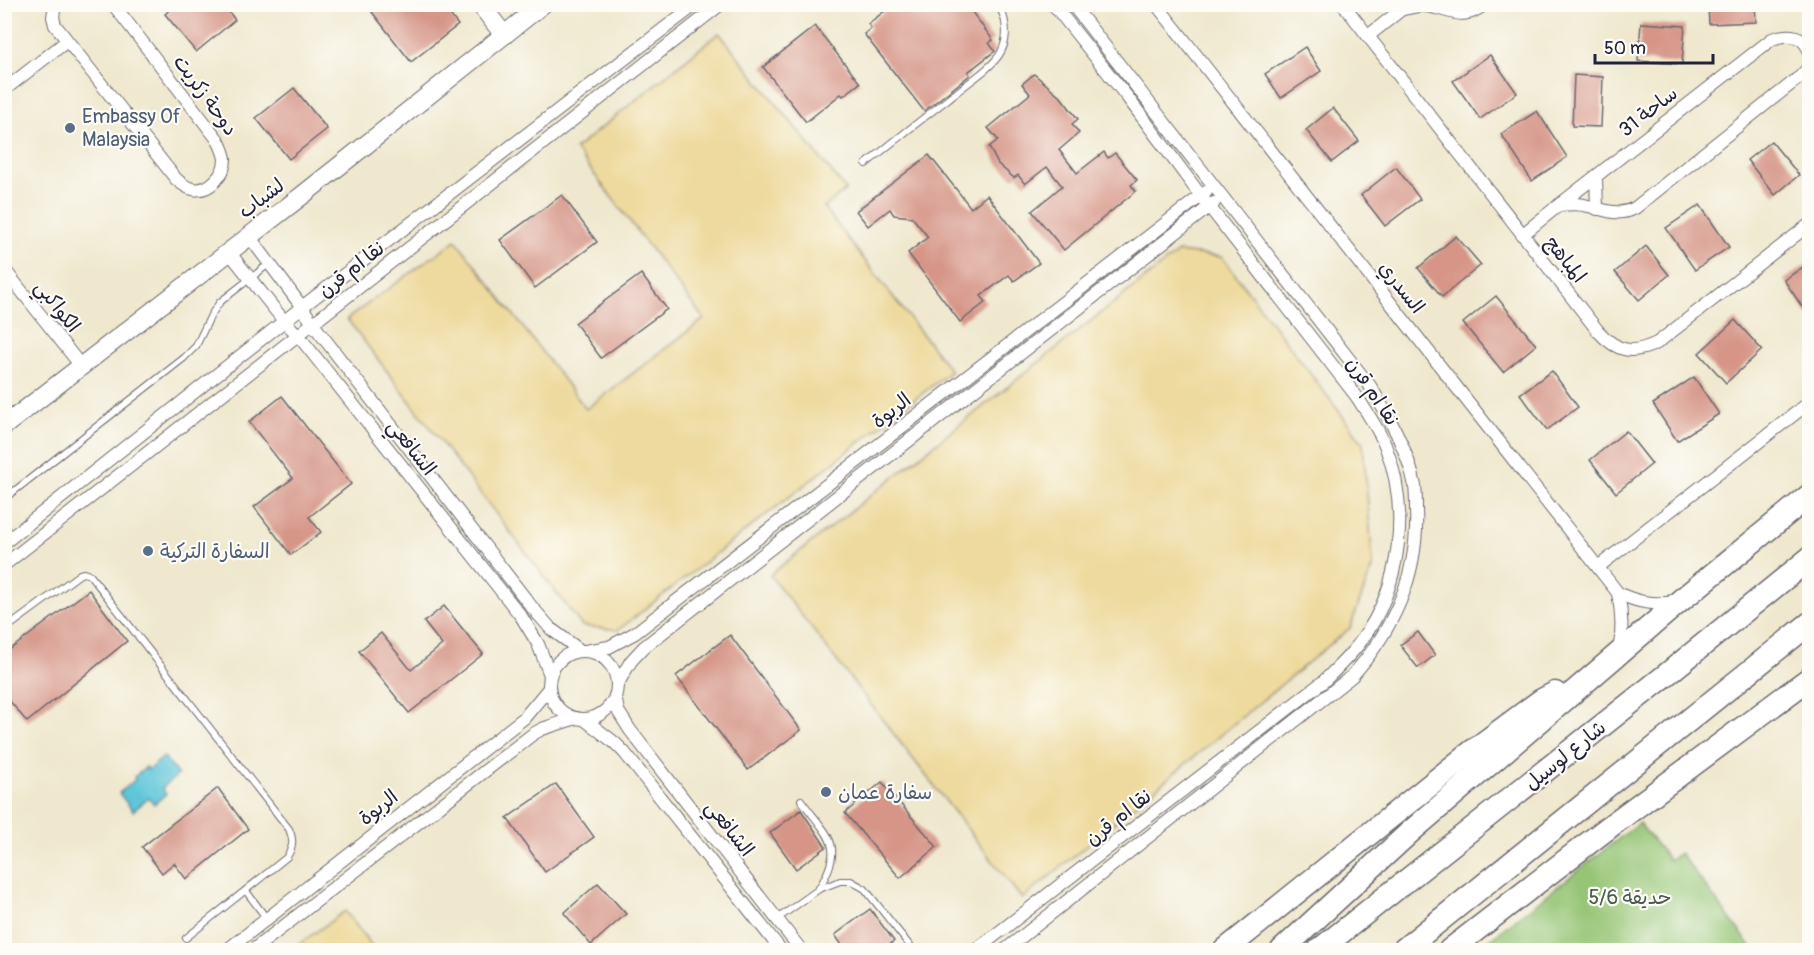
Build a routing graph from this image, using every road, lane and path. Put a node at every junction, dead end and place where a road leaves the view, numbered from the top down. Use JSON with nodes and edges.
{"nodes":[{"id":1,"x":55,"y":4,"type":"edge"},
{"id":2,"x":113,"y":4,"type":"edge"},
{"id":3,"x":480,"y":4,"type":"edge"},
{"id":4,"x":543,"y":4,"type":"edge"},
{"id":5,"x":696,"y":4,"type":"edge"},
{"id":6,"x":721,"y":4,"type":"edge"},
{"id":7,"x":997,"y":4,"type":"edge"},
{"id":8,"x":1053,"y":4,"type":"edge"},
{"id":9,"x":1072,"y":4,"type":"edge"},
{"id":10,"x":1156,"y":4,"type":"edge"},
{"id":11,"x":1343,"y":4,"type":"edge"},
{"id":12,"x":1485,"y":4,"type":"edge"},
{"id":13,"x":1405,"y":7,"type":"edge"},
{"id":14,"x":1443,"y":7,"type":"edge"},
{"id":15,"x":504,"y":35,"type":"junction"},
{"id":16,"x":1368,"y":36,"type":"junction"},
{"id":17,"x":67,"y":41,"type":"junction"},
{"id":18,"x":1809,"y":53,"type":"edge"},
{"id":19,"x":1809,"y":62,"type":"edge"},
{"id":20,"x":4,"y":90,"type":"edge"},
{"id":21,"x":866,"y":164,"type":"dead end"},
{"id":22,"x":1596,"y":177,"type":"junction"},
{"id":23,"x":1214,"y":186,"type":"junction"},
{"id":24,"x":1201,"y":196,"type":"junction"},
{"id":25,"x":1222,"y":197,"type":"junction"},
{"id":26,"x":1559,"y":205,"type":"junction"},
{"id":27,"x":1209,"y":206,"type":"junction"},
{"id":28,"x":1597,"y":208,"type":"junction"},
{"id":29,"x":1809,"y":224,"type":"edge"},
{"id":30,"x":1522,"y":234,"type":"junction"},
{"id":31,"x":249,"y":236,"type":"junction"},
{"id":32,"x":229,"y":252,"type":"junction"},
{"id":33,"x":270,"y":263,"type":"junction"},
{"id":34,"x":4,"y":269,"type":"edge"},
{"id":35,"x":250,"y":278,"type":"junction"},
{"id":36,"x":302,"y":307,"type":"junction"},
{"id":37,"x":284,"y":321,"type":"junction"},
{"id":38,"x":313,"y":324,"type":"junction"},
{"id":39,"x":298,"y":335,"type":"junction"},
{"id":40,"x":81,"y":366,"type":"junction"},
{"id":41,"x":1809,"y":402,"type":"edge"},
{"id":42,"x":4,"y":426,"type":"edge"},
{"id":43,"x":1809,"y":495,"type":"edge"},
{"id":44,"x":4,"y":499,"type":"edge"},
{"id":45,"x":4,"y":543,"type":"edge"},
{"id":46,"x":1809,"y":558,"type":"edge"},
{"id":47,"x":4,"y":565,"type":"edge"},
{"id":48,"x":1598,"y":567,"type":"junction"},
{"id":49,"x":1618,"y":593,"type":"junction"},
{"id":50,"x":1680,"y":601,"type":"junction"},
{"id":51,"x":1809,"y":623,"type":"edge"},
{"id":52,"x":4,"y":630,"type":"edge"},
{"id":53,"x":583,"y":651,"type":"junction"},
{"id":54,"x":1618,"y":654,"type":"junction"},
{"id":55,"x":550,"y":675,"type":"junction"},
{"id":56,"x":1809,"y":678,"type":"edge"},
{"id":57,"x":549,"y":688,"type":"junction"},
{"id":58,"x":616,"y":691,"type":"junction"},
{"id":59,"x":1574,"y":691,"type":"junction"},
{"id":60,"x":580,"y":719,"type":"junction"},
{"id":61,"x":801,"y":800,"type":"dead end"},
{"id":62,"x":819,"y":889,"type":"junction"},
{"id":63,"x":246,"y":891,"type":"junction"},
{"id":64,"x":267,"y":919,"type":"junction"},
{"id":65,"x":776,"y":919,"type":"junction"},
{"id":66,"x":186,"y":938,"type":"dead end"},
{"id":67,"x":910,"y":946,"type":"dead end"},
{"id":68,"x":227,"y":951,"type":"edge"},
{"id":69,"x":254,"y":951,"type":"edge"},
{"id":70,"x":781,"y":951,"type":"edge"},
{"id":71,"x":801,"y":951,"type":"edge"},
{"id":72,"x":976,"y":951,"type":"edge"},
{"id":73,"x":1005,"y":951,"type":"edge"},
{"id":74,"x":1225,"y":951,"type":"edge"},
{"id":75,"x":1282,"y":951,"type":"edge"},
{"id":76,"x":1319,"y":951,"type":"edge"},
{"id":77,"x":1403,"y":951,"type":"edge"},
{"id":78,"x":1450,"y":951,"type":"edge"}],
"edges":[{"from":1,"to":17,"type":"street","name":"دوحة زكريت"},
{"from":2,"to":17,"type":"street","name":"دوحة زكريت"},
{"from":3,"to":15,"type":"street"},
{"from":4,"to":15,"type":"street","name":"لشباب"},
{"from":5,"to":36,"type":"street","name":"نقا ام قرن"},
{"from":6,"to":38,"type":"street","name":"نقا ام قرن"},
{"from":7,"to":21,"type":"lane"},
{"from":8,"to":24,"type":"street","name":"نقا ام قرن"},
{"from":9,"to":23,"type":"street","name":"نقا ام قرن"},
{"from":10,"to":48,"type":"street","name":"السدري"},
{"from":11,"to":16,"type":"street","name":"المباهج"},
{"from":12,"to":14,"type":"street"},
{"from":13,"to":14,"type":"street"},
{"from":13,"to":16,"type":"street"},
{"from":15,"to":31,"type":"street","name":"لشباب"},
{"from":16,"to":30,"type":"street","name":"المباهج"},
{"from":17,"to":20,"type":"street"},
{"from":18,"to":22,"type":"street","name":"ساحة 31"},
{"from":19,"to":28,"type":"street"},
{"from":22,"to":26,"type":"street","name":"ساحة 31"},
{"from":22,"to":28,"type":"street"},
{"from":23,"to":24,"type":"street","name":"الربوة"},
{"from":23,"to":25,"type":"street","name":"نقا ام قرن"},
{"from":24,"to":27,"type":"street","name":"نقا ام قرن"},
{"from":24,"to":53,"type":"street","name":"الربوة"},
{"from":25,"to":27,"type":"street","name":"الربوة"},
{"from":25,"to":73,"type":"street","name":"نقا ام قرن"},
{"from":26,"to":28,"type":"street"},
{"from":26,"to":30,"type":"street","name":"ساحة 31"},
{"from":27,"to":58,"type":"street","name":"الربوة"},
{"from":27,"to":72,"type":"street","name":"نقا ام قرن"},
{"from":29,"to":30,"type":"street","name":"المباهج"},
{"from":31,"to":32,"type":"street","name":"لشباب"},
{"from":31,"to":33,"type":"street","name":"الشافعي"},
{"from":32,"to":35,"type":"street","name":"الشافعي"},
{"from":32,"to":40,"type":"street","name":"لشباب"},
{"from":33,"to":35,"type":"lane"},
{"from":33,"to":36,"type":"street","name":"الشافعي"},
{"from":34,"to":40,"type":"street","name":"الكواكبي"},
{"from":35,"to":37,"type":"street","name":"الشافعي"},
{"from":35,"to":44,"type":"lane"},
{"from":36,"to":37,"type":"street","name":"نقا ام قرن"},
{"from":36,"to":38,"type":"street","name":"الشافعي"},
{"from":37,"to":39,"type":"street","name":"الشافعي"},
{"from":37,"to":45,"type":"street","name":"نقا ام قرن"},
{"from":38,"to":39,"type":"street","name":"نقا ام قرن"},
{"from":38,"to":53,"type":"street","name":"الشافعي"},
{"from":39,"to":47,"type":"street","name":"نقا ام قرن"},
{"from":39,"to":55,"type":"street","name":"الشافعي"},
{"from":40,"to":42,"type":"street","name":"لشباب"},
{"from":41,"to":48,"type":"street"},
{"from":43,"to":50,"type":"highway"},
{"from":46,"to":76,"type":"highway","name":"شارع لوسيل"},
{"from":48,"to":49,"type":"street","name":"السدري"},
{"from":49,"to":50,"type":"street"},
{"from":49,"to":54,"type":"street"},
{"from":50,"to":54,"type":"highway"},
{"from":51,"to":77,"type":"highway"},
{"from":52,"to":63,"type":"lane"},
{"from":53,"to":55,"type":"street"},
{"from":53,"to":58,"type":"street"},
{"from":54,"to":59,"type":"highway"},
{"from":55,"to":57,"type":"street"},
{"from":56,"to":78,"type":"highway"},
{"from":57,"to":60,"type":"street"},
{"from":57,"to":64,"type":"street","name":"الربوة"},
{"from":58,"to":60,"type":"street"},
{"from":58,"to":65,"type":"street","name":"الشافعي"},
{"from":59,"to":74,"type":"highway"},
{"from":59,"to":75,"type":"highway"},
{"from":60,"to":69,"type":"street","name":"الربوة"},
{"from":60,"to":70,"type":"street","name":"الشافعي"},
{"from":61,"to":62,"type":"lane"},
{"from":62,"to":65,"type":"lane"},
{"from":62,"to":67,"type":"lane"},
{"from":63,"to":64,"type":"lane"},
{"from":63,"to":66,"type":"lane"},
{"from":64,"to":68,"type":"street","name":"الربوة"},
{"from":65,"to":71,"type":"street","name":"الشافعي"}]}
